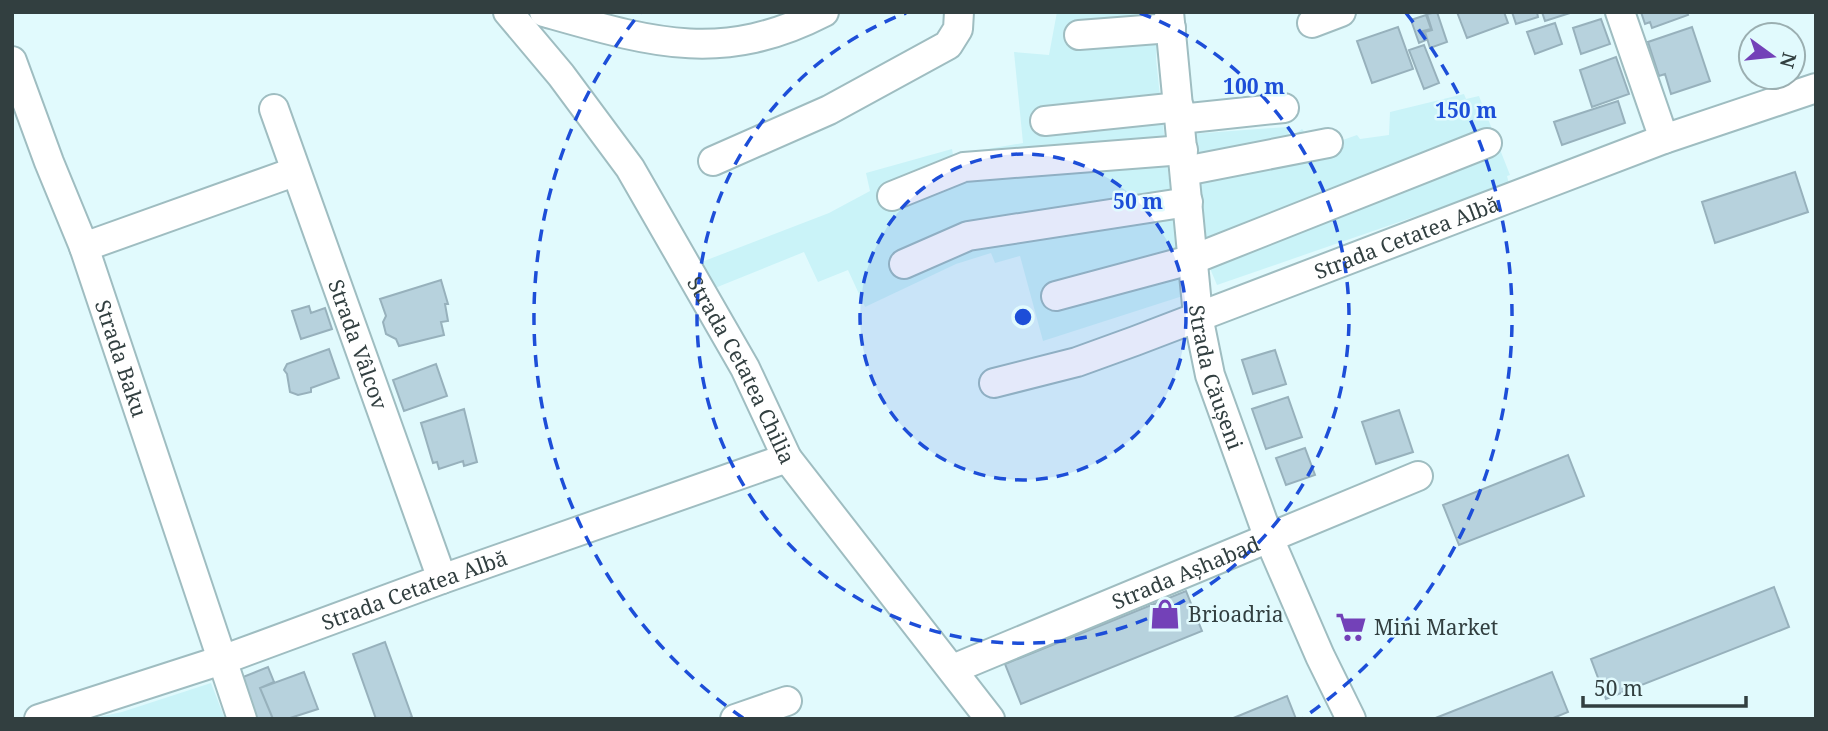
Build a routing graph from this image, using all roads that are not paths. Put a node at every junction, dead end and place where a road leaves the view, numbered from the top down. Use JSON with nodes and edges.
{"nodes":[{"id":1,"x":508,"y":12,"type":"edge"},
{"id":2,"x":544,"y":12,"type":"edge"},
{"id":3,"x":824,"y":12,"type":"edge"},
{"id":4,"x":959,"y":12,"type":"edge"},
{"id":5,"x":1341,"y":12,"type":"edge"},
{"id":6,"x":1620,"y":12,"type":"edge"},
{"id":7,"x":1170,"y":20,"type":"edge"},
{"id":8,"x":1312,"y":23,"type":"dead end"},
{"id":9,"x":1079,"y":35,"type":"dead end"},
{"id":10,"x":12,"y":61,"type":"edge"},
{"id":11,"x":1816,"y":88,"type":"edge"},
{"id":12,"x":1284,"y":108,"type":"dead end"},
{"id":13,"x":274,"y":109,"type":"dead end"},
{"id":14,"x":1179,"y":113,"type":"junction"},
{"id":15,"x":1045,"y":121,"type":"dead end"},
{"id":16,"x":1664,"y":139,"type":"junction"},
{"id":17,"x":1487,"y":143,"type":"dead end"},
{"id":18,"x":1328,"y":144,"type":"dead end"},
{"id":19,"x":1184,"y":160,"type":"junction"},
{"id":20,"x":713,"y":162,"type":"dead end"},
{"id":21,"x":294,"y":172,"type":"junction"},
{"id":22,"x":892,"y":196,"type":"dead end"},
{"id":23,"x":1188,"y":202,"type":"junction"},
{"id":24,"x":84,"y":247,"type":"junction"},
{"id":25,"x":1194,"y":260,"type":"junction"},
{"id":26,"x":904,"y":264,"type":"dead end"},
{"id":27,"x":1056,"y":296,"type":"dead end"},
{"id":28,"x":1198,"y":316,"type":"junction"},
{"id":29,"x":994,"y":383,"type":"dead end"},
{"id":30,"x":787,"y":458,"type":"junction"},
{"id":31,"x":1418,"y":476,"type":"dead end"},
{"id":32,"x":1268,"y":536,"type":"junction"},
{"id":33,"x":442,"y":579,"type":"junction"},
{"id":34,"x":225,"y":659,"type":"junction"},
{"id":35,"x":953,"y":669,"type":"junction"},
{"id":36,"x":787,"y":701,"type":"dead end"},
{"id":37,"x":39,"y":719,"type":"edge"},
{"id":38,"x":243,"y":719,"type":"edge"},
{"id":39,"x":735,"y":719,"type":"edge"},
{"id":40,"x":990,"y":719,"type":"edge"},
{"id":41,"x":1351,"y":719,"type":"edge"}],
"edges":[{"from":1,"to":30,"type":"street","name":"Strada Cetatea Chilia"},
{"from":2,"to":3,"type":"street"},
{"from":4,"to":20,"type":"street"},
{"from":5,"to":8,"type":"street"},
{"from":6,"to":16,"type":"street"},
{"from":7,"to":9,"type":"street"},
{"from":7,"to":14,"type":"street","name":"Strada Căușeni"},
{"from":10,"to":24,"type":"street","name":"Strada Baku"},
{"from":11,"to":16,"type":"street","name":"Strada Cetatea Albă"},
{"from":12,"to":14,"type":"street"},
{"from":13,"to":21,"type":"street","name":"Strada Vâlcov"},
{"from":14,"to":15,"type":"street"},
{"from":14,"to":19,"type":"street","name":"Strada Căușeni"},
{"from":16,"to":28,"type":"street","name":"Strada Cetatea Albă"},
{"from":17,"to":25,"type":"street"},
{"from":18,"to":19,"type":"street"},
{"from":19,"to":22,"type":"street"},
{"from":19,"to":23,"type":"street","name":"Strada Căușeni"},
{"from":21,"to":24,"type":"street"},
{"from":21,"to":33,"type":"street","name":"Strada Vâlcov"},
{"from":23,"to":25,"type":"street","name":"Strada Căușeni"},
{"from":23,"to":26,"type":"street"},
{"from":24,"to":34,"type":"street","name":"Strada Baku"},
{"from":25,"to":27,"type":"street"},
{"from":25,"to":28,"type":"street","name":"Strada Căușeni"},
{"from":28,"to":29,"type":"street","name":"Strada Cetatea Albă"},
{"from":28,"to":32,"type":"street","name":"Strada Căușeni"},
{"from":30,"to":33,"type":"street","name":"Strada Cetatea Albă"},
{"from":30,"to":35,"type":"street","name":"Strada Cetatea Chilia"},
{"from":31,"to":32,"type":"street","name":"Strada Așhabad"},
{"from":32,"to":35,"type":"street","name":"Strada Așhabad"},
{"from":32,"to":41,"type":"street","name":"Strada Căușeni"},
{"from":33,"to":34,"type":"street","name":"Strada Cetatea Albă"},
{"from":34,"to":37,"type":"street","name":"Strada Cetatea Albă"},
{"from":34,"to":38,"type":"street"},
{"from":35,"to":40,"type":"street","name":"Strada Cetatea Chilia"},
{"from":36,"to":39,"type":"street"}]}
